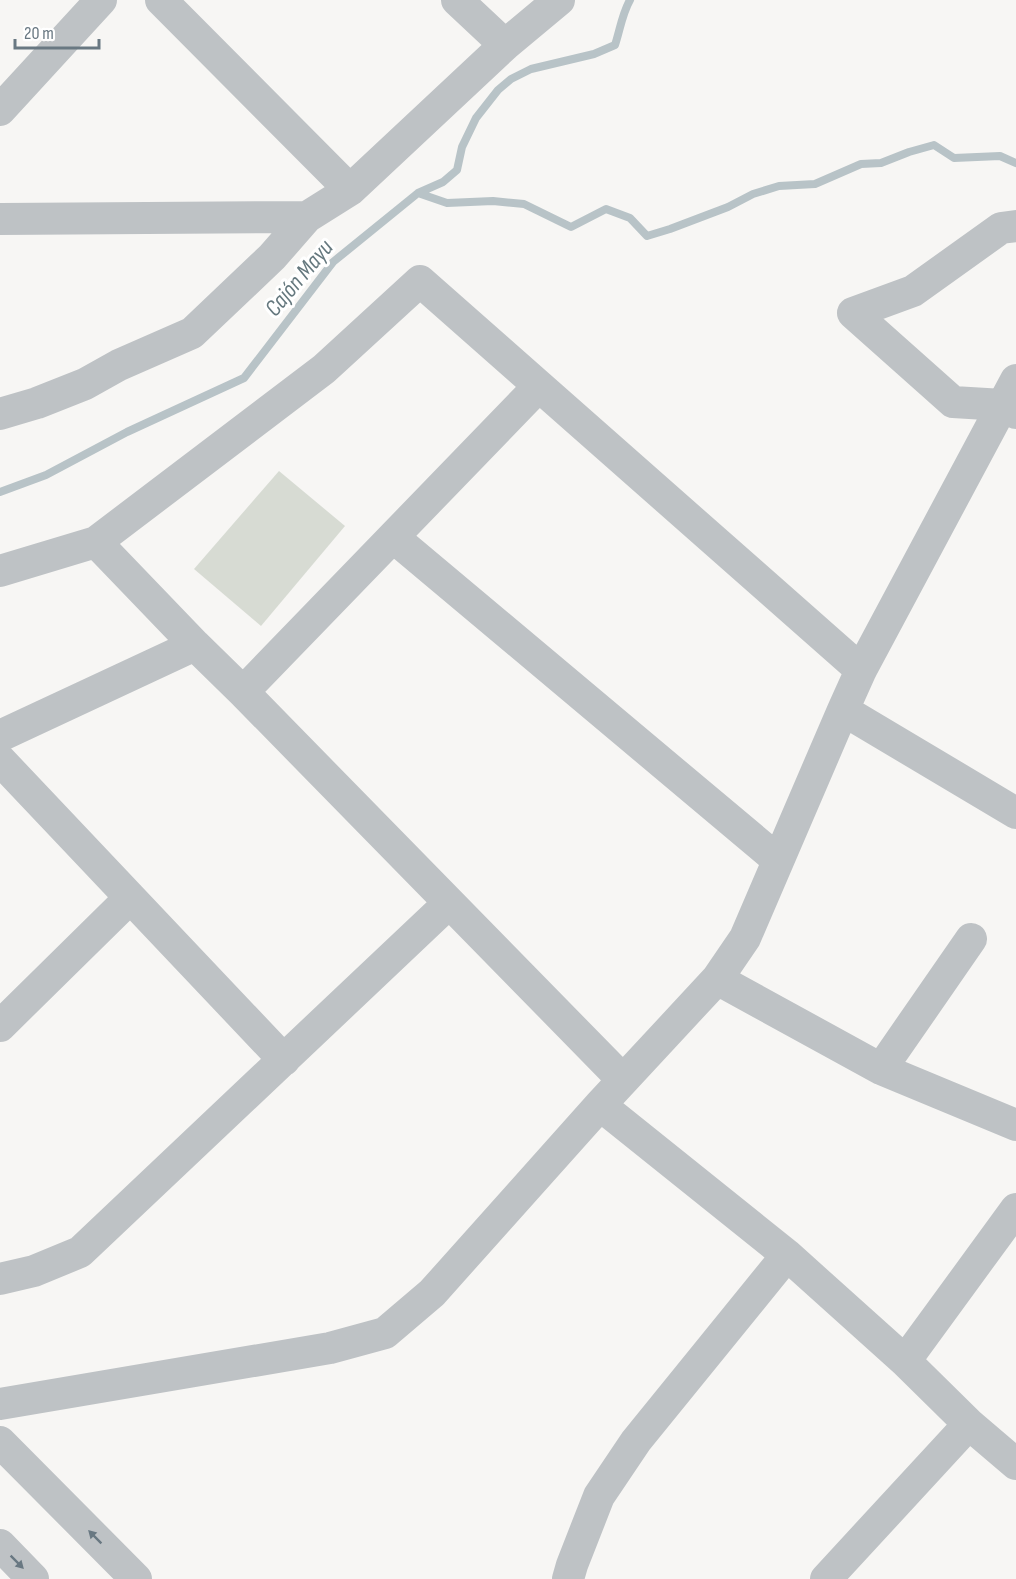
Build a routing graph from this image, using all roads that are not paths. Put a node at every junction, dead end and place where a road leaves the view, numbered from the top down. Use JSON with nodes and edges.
{"nodes":[{"id":1,"x":101,"y":0,"type":"edge"},
{"id":2,"x":161,"y":0,"type":"edge"},
{"id":3,"x":457,"y":0,"type":"edge"},
{"id":4,"x":559,"y":0,"type":"edge"},
{"id":5,"x":505,"y":45,"type":"junction"},
{"id":6,"x":0,"y":110,"type":"edge"},
{"id":7,"x":350,"y":190,"type":"junction"},
{"id":8,"x":307,"y":217,"type":"junction"},
{"id":9,"x":0,"y":219,"type":"edge"},
{"id":10,"x":1016,"y":226,"type":"edge"},
{"id":11,"x":539,"y":386,"type":"junction"},
{"id":12,"x":1012,"y":400,"type":"edge"},
{"id":13,"x":0,"y":414,"type":"edge"},
{"id":14,"x":393,"y":537,"type":"junction"},
{"id":15,"x":96,"y":542,"type":"junction"},
{"id":16,"x":0,"y":571,"type":"edge"},
{"id":17,"x":195,"y":645,"type":"junction"},
{"id":18,"x":861,"y":670,"type":"junction"},
{"id":19,"x":243,"y":692,"type":"junction"},
{"id":20,"x":843,"y":710,"type":"junction"},
{"id":21,"x":0,"y":736,"type":"edge"},
{"id":22,"x":0,"y":760,"type":"edge"},
{"id":23,"x":1016,"y":813,"type":"edge"},
{"id":24,"x":778,"y":860,"type":"junction"},
{"id":25,"x":130,"y":898,"type":"junction"},
{"id":26,"x":449,"y":903,"type":"junction"},
{"id":27,"x":971,"y":939,"type":"dead end"},
{"id":28,"x":717,"y":979,"type":"junction"},
{"id":29,"x":0,"y":1026,"type":"edge"},
{"id":30,"x":284,"y":1059,"type":"junction"},
{"id":31,"x":881,"y":1069,"type":"junction"},
{"id":32,"x":623,"y":1080,"type":"junction"},
{"id":33,"x":600,"y":1105,"type":"junction"},
{"id":34,"x":1016,"y":1125,"type":"edge"},
{"id":35,"x":1016,"y":1209,"type":"edge"},
{"id":36,"x":787,"y":1256,"type":"junction"},
{"id":37,"x":0,"y":1279,"type":"edge"},
{"id":38,"x":905,"y":1361,"type":"junction"},
{"id":39,"x":0,"y":1404,"type":"edge"},
{"id":40,"x":969,"y":1424,"type":"junction"},
{"id":41,"x":4,"y":1454,"type":"edge"},
{"id":42,"x":1016,"y":1464,"type":"edge"},
{"id":43,"x":0,"y":1545,"type":"edge"},
{"id":44,"x":33,"y":1579,"type":"edge"},
{"id":45,"x":136,"y":1579,"type":"edge"},
{"id":46,"x":568,"y":1579,"type":"edge"},
{"id":47,"x":826,"y":1579,"type":"edge"}],
"edges":[{"from":1,"to":6,"type":"street"},
{"from":2,"to":7,"type":"street"},
{"from":3,"to":5,"type":"street"},
{"from":4,"to":5,"type":"street"},
{"from":5,"to":7,"type":"street"},
{"from":7,"to":8,"type":"street"},
{"from":8,"to":9,"type":"street"},
{"from":8,"to":13,"type":"street"},
{"from":10,"to":12,"type":"street"},
{"from":11,"to":14,"type":"street"},
{"from":11,"to":15,"type":"street"},
{"from":11,"to":18,"type":"street"},
{"from":12,"to":18,"type":"street"},
{"from":14,"to":19,"type":"street"},
{"from":14,"to":24,"type":"street"},
{"from":15,"to":16,"type":"street"},
{"from":15,"to":17,"type":"street"},
{"from":17,"to":19,"type":"street"},
{"from":17,"to":21,"type":"street"},
{"from":18,"to":20,"type":"street"},
{"from":19,"to":26,"type":"street"},
{"from":20,"to":23,"type":"street"},
{"from":20,"to":24,"type":"street"},
{"from":22,"to":25,"type":"street"},
{"from":24,"to":28,"type":"street"},
{"from":25,"to":29,"type":"street"},
{"from":25,"to":30,"type":"street"},
{"from":26,"to":30,"type":"street"},
{"from":26,"to":32,"type":"street"},
{"from":27,"to":31,"type":"street"},
{"from":28,"to":31,"type":"street"},
{"from":28,"to":32,"type":"street"},
{"from":30,"to":37,"type":"street"},
{"from":31,"to":34,"type":"street"},
{"from":32,"to":33,"type":"street"},
{"from":33,"to":36,"type":"street"},
{"from":33,"to":39,"type":"street"},
{"from":35,"to":38,"type":"street"},
{"from":36,"to":38,"type":"street"},
{"from":36,"to":46,"type":"street"},
{"from":38,"to":40,"type":"street"},
{"from":40,"to":42,"type":"street"},
{"from":40,"to":47,"type":"street"},
{"from":45,"to":41,"type":"street","one_way":true},
{"from":43,"to":44,"type":"street","one_way":true}]}
